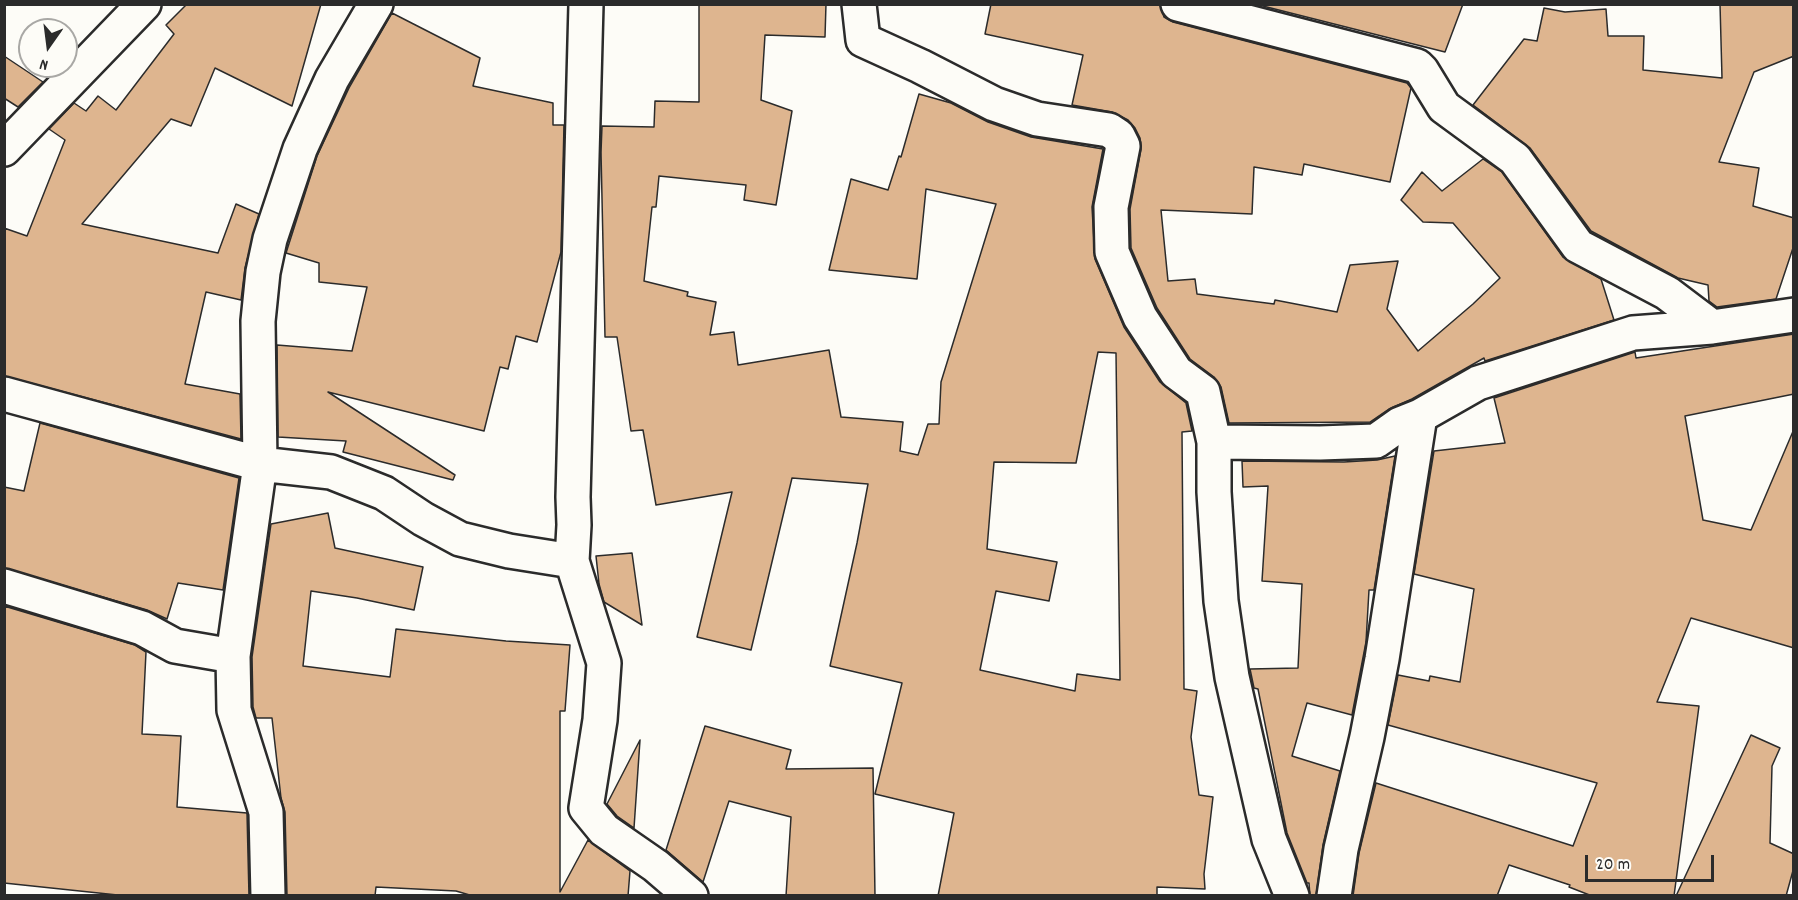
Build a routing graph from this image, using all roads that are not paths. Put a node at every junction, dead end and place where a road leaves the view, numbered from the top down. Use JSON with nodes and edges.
{"nodes":[{"id":1,"x":144,"y":4,"type":"edge"},
{"id":2,"x":376,"y":4,"type":"edge"},
{"id":3,"x":586,"y":4,"type":"edge"},
{"id":4,"x":859,"y":4,"type":"edge"},
{"id":5,"x":1178,"y":4,"type":"edge"},
{"id":6,"x":4,"y":149,"type":"edge"},
{"id":7,"x":1794,"y":315,"type":"edge"},
{"id":8,"x":1712,"y":327,"type":"junction"},
{"id":9,"x":4,"y":394,"type":"edge"},
{"id":10,"x":1420,"y":416,"type":"junction"},
{"id":11,"x":1214,"y":442,"type":"junction"},
{"id":12,"x":260,"y":464,"type":"junction"},
{"id":13,"x":572,"y":561,"type":"junction"},
{"id":14,"x":4,"y":586,"type":"edge"},
{"id":15,"x":233,"y":656,"type":"junction"},
{"id":16,"x":268,"y":896,"type":"edge"},
{"id":17,"x":691,"y":896,"type":"edge"},
{"id":18,"x":1292,"y":896,"type":"edge"},
{"id":19,"x":1334,"y":896,"type":"edge"}],
"edges":[{"from":1,"to":6,"type":"street"},
{"from":2,"to":12,"type":"street"},
{"from":3,"to":13,"type":"street"},
{"from":4,"to":11,"type":"street"},
{"from":5,"to":8,"type":"street"},
{"from":7,"to":8,"type":"street"},
{"from":8,"to":10,"type":"street"},
{"from":9,"to":12,"type":"street"},
{"from":10,"to":11,"type":"street"},
{"from":10,"to":19,"type":"street"},
{"from":11,"to":18,"type":"street"},
{"from":12,"to":13,"type":"street"},
{"from":12,"to":15,"type":"street"},
{"from":13,"to":17,"type":"street"},
{"from":14,"to":15,"type":"street"},
{"from":15,"to":16,"type":"street"}]}
